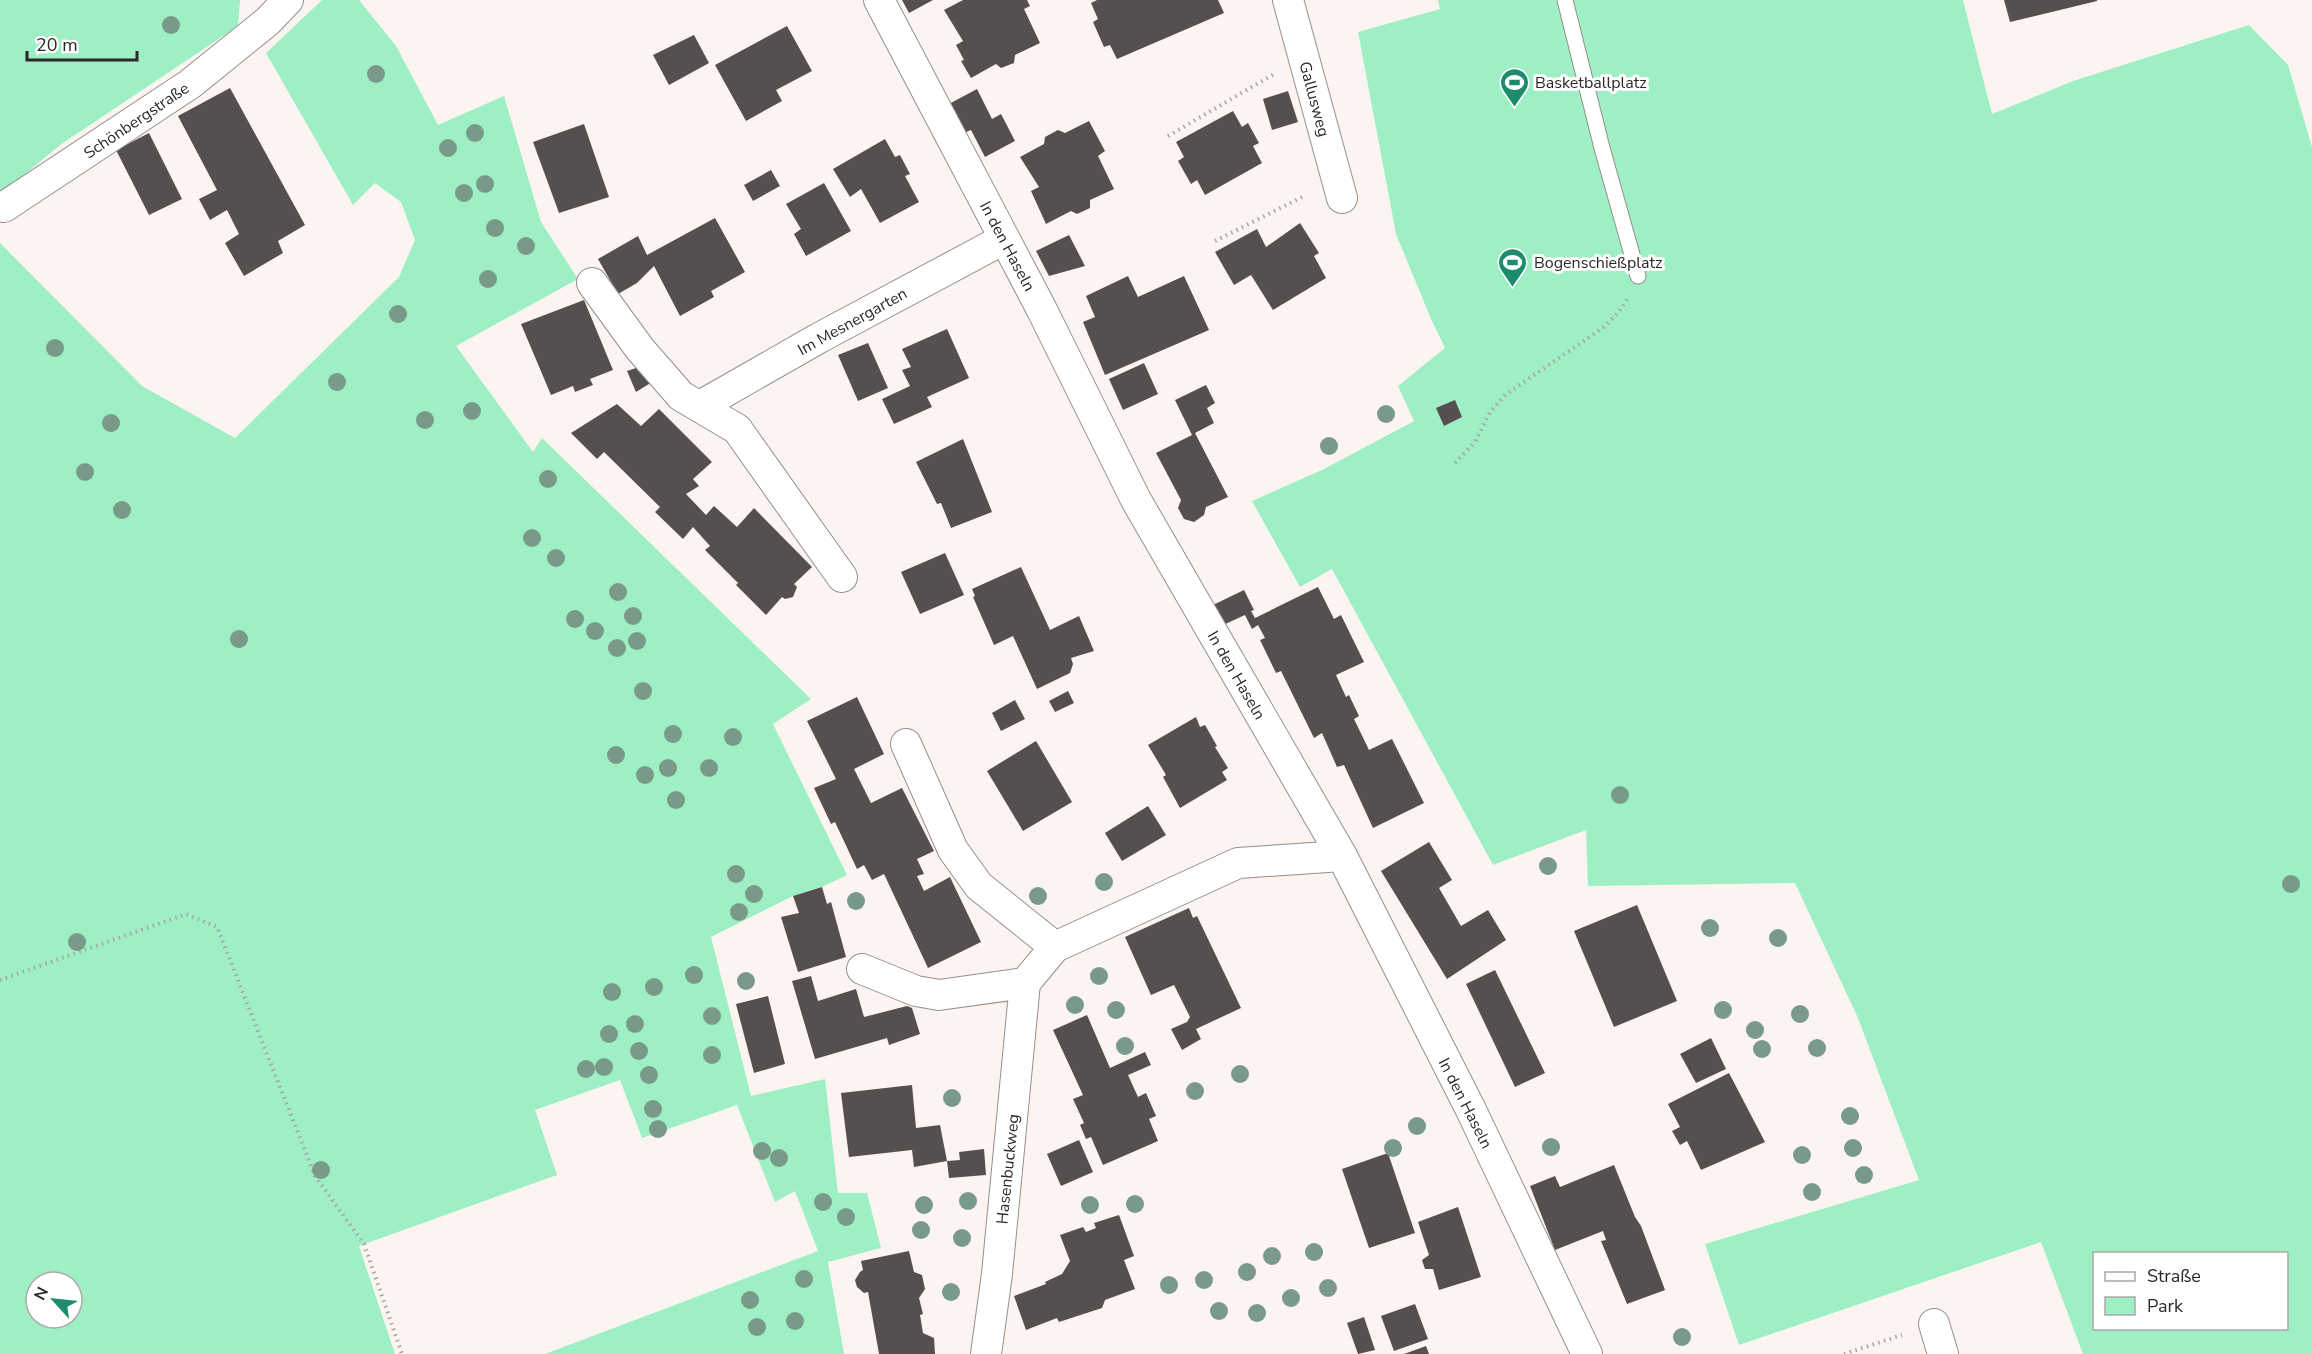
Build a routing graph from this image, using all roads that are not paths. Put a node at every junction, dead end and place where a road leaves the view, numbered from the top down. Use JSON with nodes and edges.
{"nodes":[{"id":1,"x":288,"y":0,"type":"edge"},
{"id":2,"x":879,"y":0,"type":"edge"},
{"id":3,"x":1288,"y":0,"type":"edge"},
{"id":4,"x":1564,"y":0,"type":"edge"},
{"id":5,"x":1339,"y":189,"type":"road end"},
{"id":6,"x":4,"y":207,"type":"dead end"},
{"id":7,"x":1004,"y":239,"type":"junction"},
{"id":8,"x":1638,"y":276,"type":"road end"},
{"id":9,"x":592,"y":284,"type":"dead end"},
{"id":10,"x":700,"y":406,"type":"junction"},
{"id":11,"x":842,"y":577,"type":"dead end"},
{"id":12,"x":906,"y":744,"type":"dead end"},
{"id":13,"x":1342,"y":856,"type":"junction"},
{"id":14,"x":1055,"y":947,"type":"junction"},
{"id":15,"x":862,"y":969,"type":"dead end"},
{"id":16,"x":1025,"y":983,"type":"junction"},
{"id":17,"x":1934,"y":1324,"type":"road end"},
{"id":18,"x":986,"y":1354,"type":"edge"},
{"id":19,"x":1587,"y":1354,"type":"edge"},
{"id":20,"x":1943,"y":1354,"type":"edge"}],
"edges":[{"from":1,"to":6,"type":"street","name":"Schönbergstraße"},
{"from":2,"to":7,"type":"street","name":"In den Haseln"},
{"from":3,"to":5,"type":"street","name":"Gallusweg"},
{"from":4,"to":8,"type":"lane"},
{"from":7,"to":10,"type":"street","name":"Im Mesnergarten"},
{"from":7,"to":13,"type":"street","name":"In den Haseln"},
{"from":9,"to":10,"type":"street"},
{"from":10,"to":11,"type":"street"},
{"from":12,"to":14,"type":"street"},
{"from":13,"to":14,"type":"street"},
{"from":13,"to":19,"type":"street","name":"In den Haseln"},
{"from":14,"to":16,"type":"street"},
{"from":15,"to":16,"type":"street"},
{"from":16,"to":18,"type":"street","name":"Hasenbuckweg"},
{"from":17,"to":20,"type":"street"}]}
